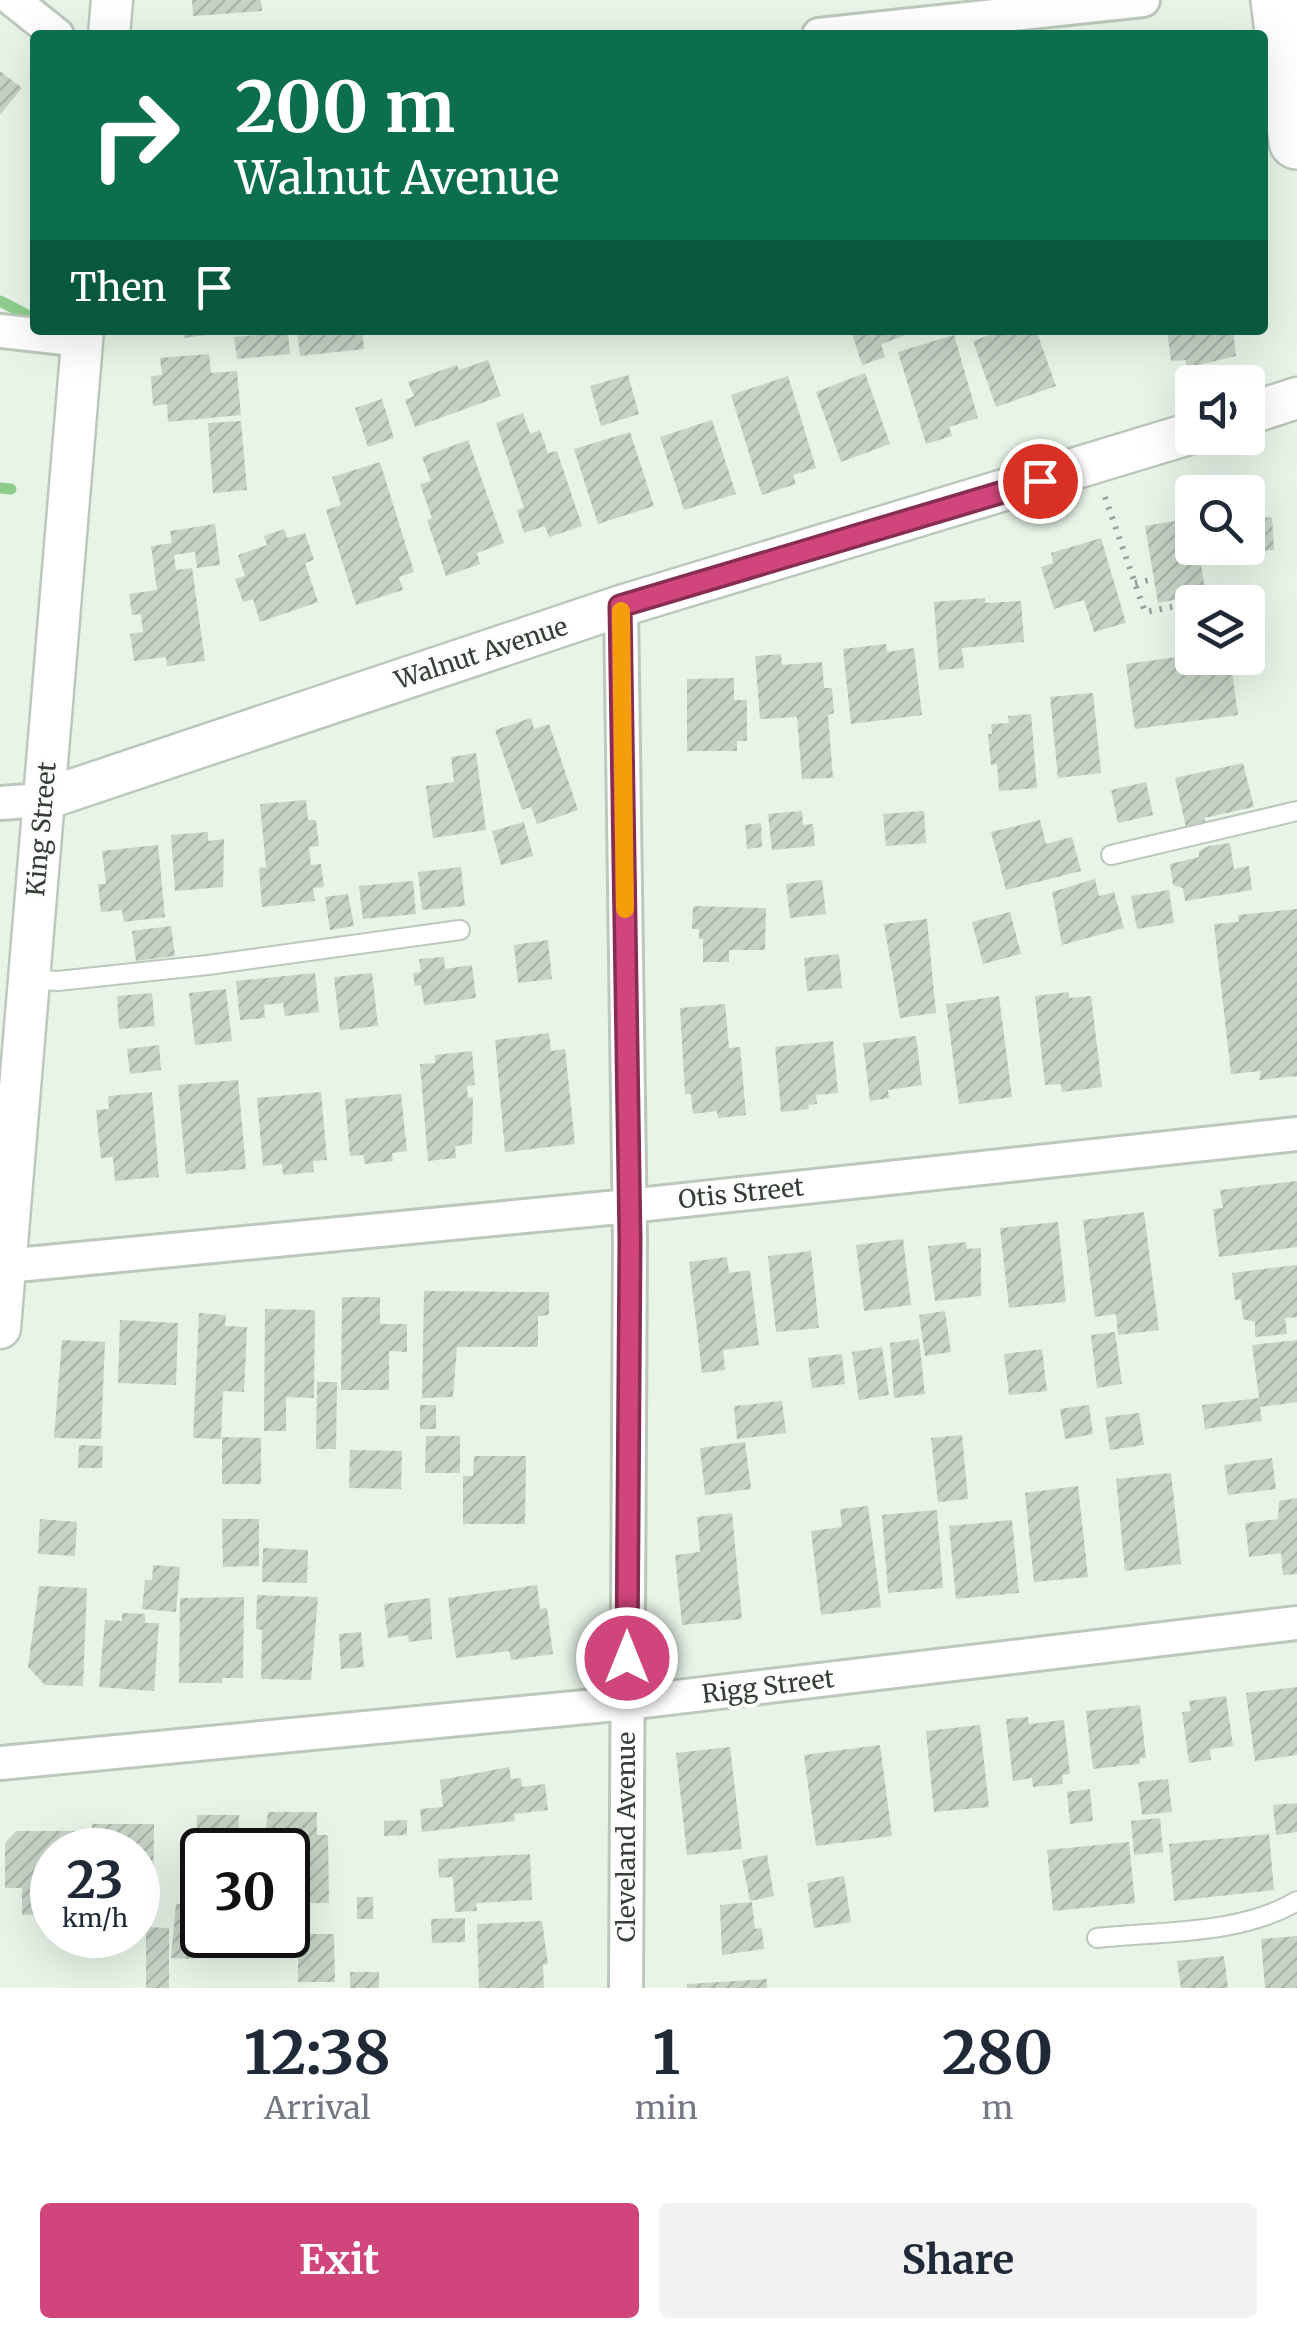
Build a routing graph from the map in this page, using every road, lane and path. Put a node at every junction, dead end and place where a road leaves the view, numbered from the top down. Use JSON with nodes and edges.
{"nodes":[{"id":1,"x":13,"y":0,"type":"edge"},
{"id":2,"x":112,"y":0,"type":"edge"},
{"id":3,"x":1143,"y":0,"type":"edge"},
{"id":4,"x":1286,"y":9,"type":"edge"},
{"id":5,"x":51,"y":30,"type":"edge"},
{"id":6,"x":109,"y":30,"type":"edge"},
{"id":7,"x":865,"y":30,"type":"edge"},
{"id":8,"x":1296,"y":126,"type":"edge"},
{"id":9,"x":0,"y":331,"type":"edge"},
{"id":10,"x":30,"y":332,"type":"edge"},
{"id":11,"x":83,"y":335,"type":"edge"},
{"id":12,"x":1297,"y":398,"type":"edge"},
{"id":13,"x":1265,"y":408,"type":"edge"},
{"id":14,"x":1175,"y":438,"type":"edge"},
{"id":15,"x":1105,"y":498,"type":"dead end"},
{"id":16,"x":1154,"y":579,"type":"dead end"},
{"id":17,"x":1135,"y":583,"type":"junction"},
{"id":18,"x":620,"y":606,"type":"junction"},
{"id":19,"x":1175,"y":606,"type":"edge"},
{"id":20,"x":42,"y":800,"type":"junction"},
{"id":21,"x":0,"y":803,"type":"edge"},
{"id":22,"x":1297,"y":811,"type":"edge"},
{"id":23,"x":1112,"y":856,"type":"dead end"},
{"id":24,"x":460,"y":930,"type":"dead end"},
{"id":25,"x":28,"y":979,"type":"junction"},
{"id":26,"x":1297,"y":1134,"type":"edge"},
{"id":27,"x":629,"y":1206,"type":"junction"},
{"id":28,"x":6,"y":1266,"type":"junction"},
{"id":29,"x":0,"y":1328,"type":"edge"},
{"id":30,"x":1297,"y":1624,"type":"edge"},
{"id":31,"x":627,"y":1703,"type":"junction"},
{"id":32,"x":0,"y":1763,"type":"edge"},
{"id":33,"x":1297,"y":1900,"type":"edge"},
{"id":34,"x":1097,"y":1938,"type":"dead end"},
{"id":35,"x":626,"y":1988,"type":"edge"}],
"edges":[{"from":1,"to":5,"type":"street"},
{"from":2,"to":6,"type":"street"},
{"from":3,"to":7,"type":"street"},
{"from":4,"to":8,"type":"highway"},
{"from":9,"to":10,"type":"street"},
{"from":11,"to":20,"type":"street","name":"King Street"},
{"from":12,"to":13,"type":"street"},
{"from":14,"to":18,"type":"street","name":"Walnut Avenue"},
{"from":15,"to":17,"type":"path"},
{"from":16,"to":17,"type":"path"},
{"from":17,"to":19,"type":"path"},
{"from":18,"to":20,"type":"street","name":"Walnut Avenue"},
{"from":18,"to":27,"type":"street","name":"Cleveland Avenue"},
{"from":20,"to":21,"type":"street","name":"Walnut Avenue"},
{"from":20,"to":25,"type":"street","name":"King Street"},
{"from":22,"to":23,"type":"lane"},
{"from":24,"to":25,"type":"lane"},
{"from":25,"to":28,"type":"street","name":"King Street"},
{"from":26,"to":27,"type":"street","name":"Otis Street"},
{"from":27,"to":28,"type":"street","name":"Otis Street"},
{"from":27,"to":31,"type":"street","name":"Cleveland Avenue"},
{"from":28,"to":29,"type":"street","name":"King Street"},
{"from":30,"to":31,"type":"street","name":"Rigg Street"},
{"from":31,"to":32,"type":"street","name":"Rigg Street"},
{"from":31,"to":35,"type":"street","name":"Cleveland Avenue"},
{"from":33,"to":34,"type":"lane"}]}
